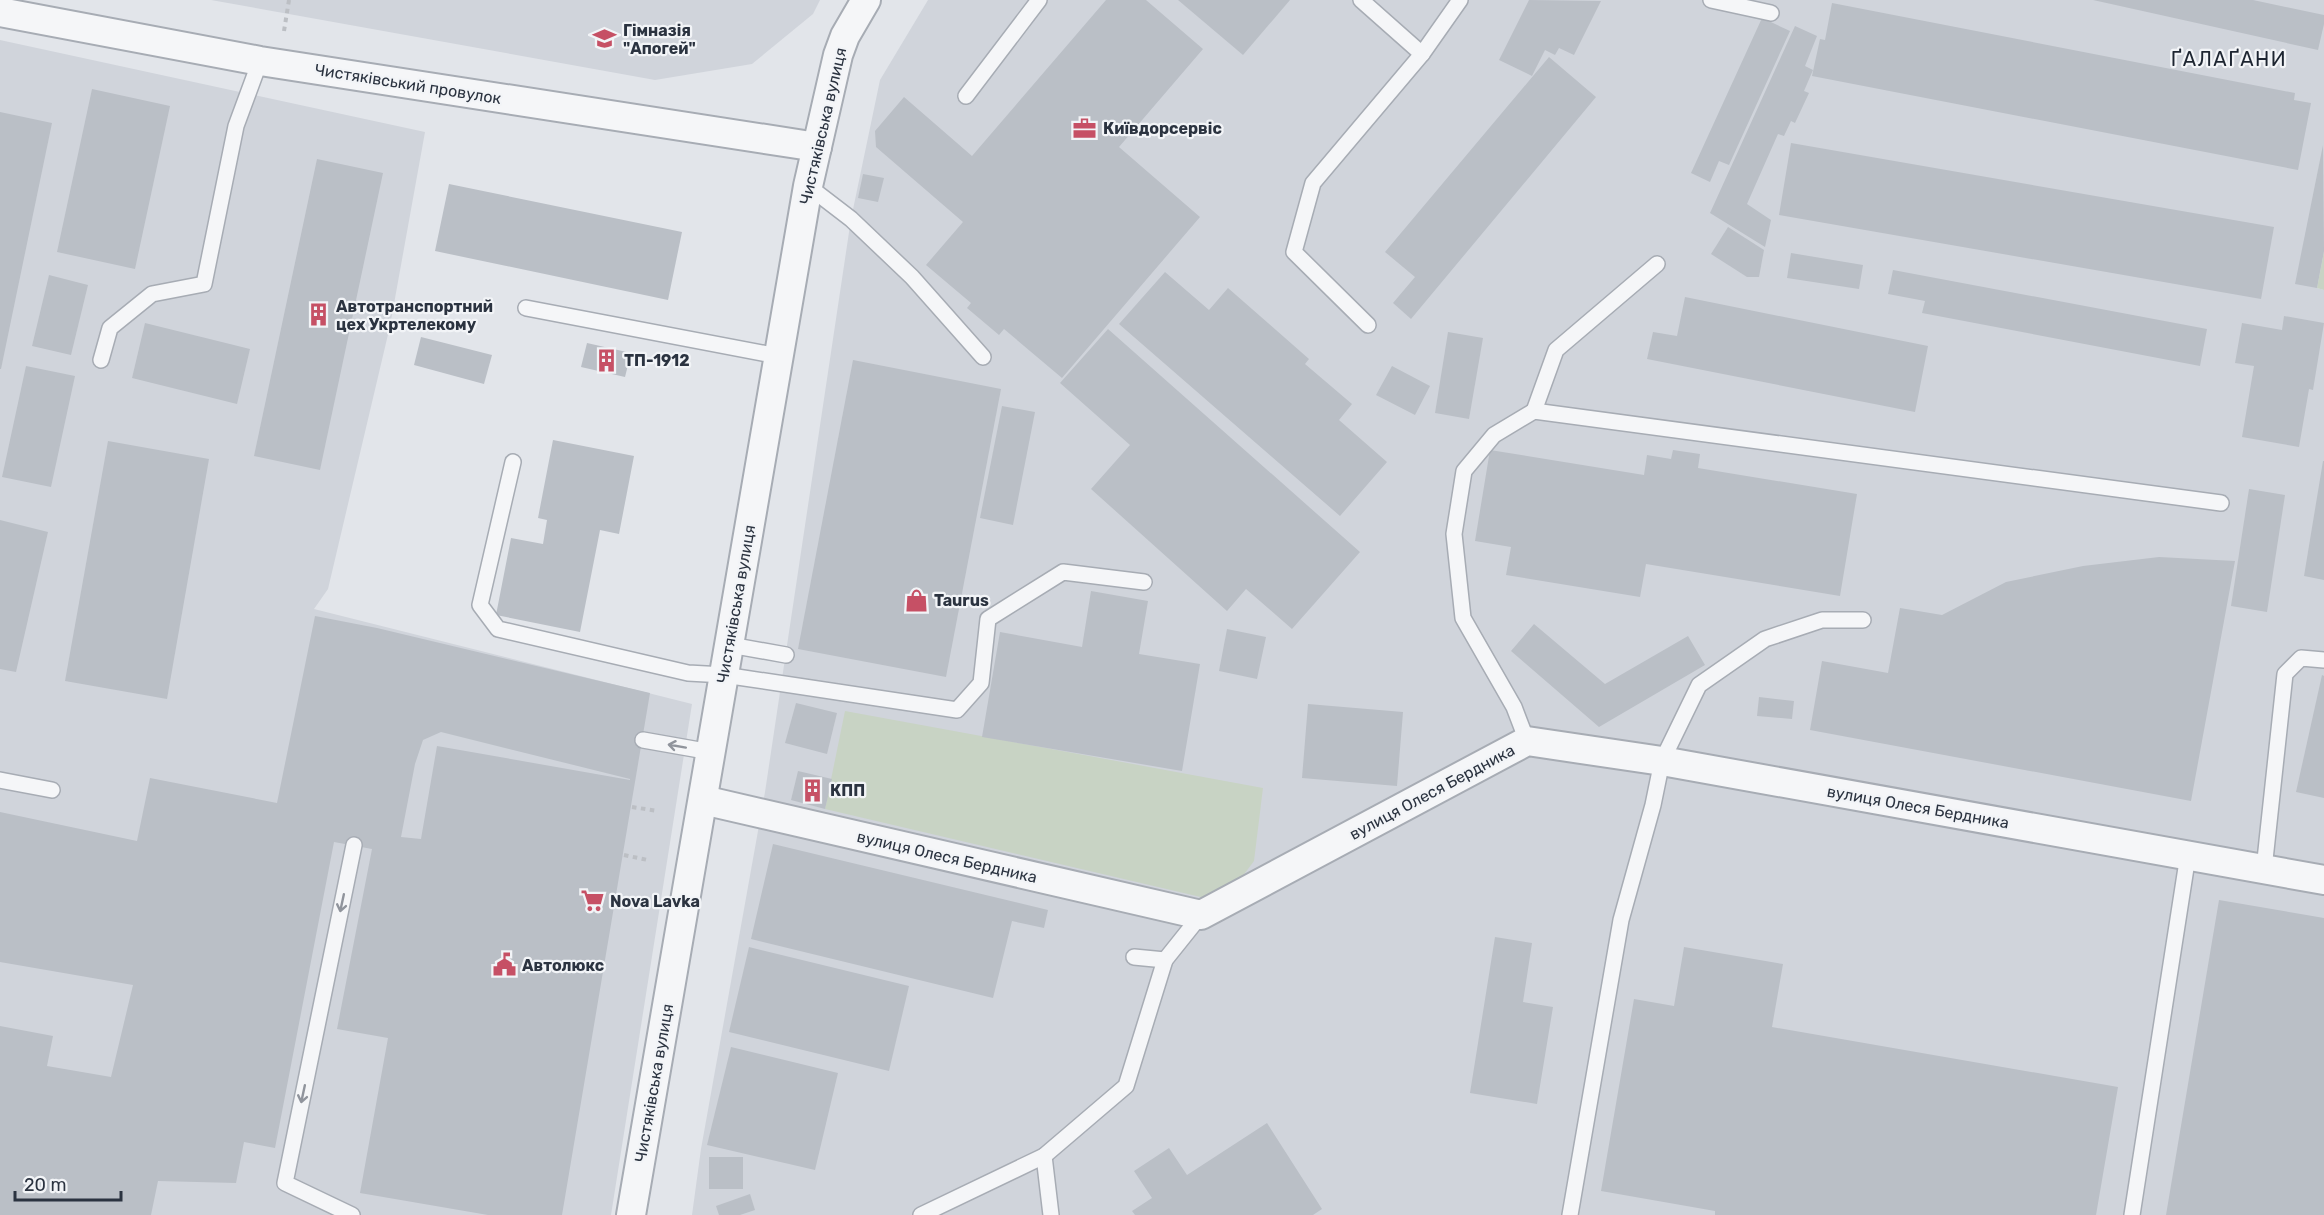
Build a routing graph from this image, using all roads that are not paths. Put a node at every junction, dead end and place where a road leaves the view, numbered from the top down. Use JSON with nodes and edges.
{"nodes":[{"id":1,"x":867,"y":0,"type":"edge"},
{"id":2,"x":1039,"y":0,"type":"edge"},
{"id":3,"x":1361,"y":0,"type":"edge"},
{"id":4,"x":1460,"y":0,"type":"edge"},
{"id":5,"x":1711,"y":0,"type":"edge"},
{"id":6,"x":0,"y":12,"type":"edge"},
{"id":7,"x":1771,"y":13,"type":"dead end"},
{"id":8,"x":1422,"y":54,"type":"junction"},
{"id":9,"x":260,"y":61,"type":"junction"},
{"id":10,"x":966,"y":96,"type":"dead end"},
{"id":11,"x":817,"y":147,"type":"junction"},
{"id":12,"x":808,"y":186,"type":"junction"},
{"id":13,"x":1657,"y":264,"type":"dead end"},
{"id":14,"x":526,"y":308,"type":"dead end"},
{"id":15,"x":1368,"y":325,"type":"dead end"},
{"id":16,"x":778,"y":356,"type":"junction"},
{"id":17,"x":983,"y":357,"type":"dead end"},
{"id":18,"x":100,"y":360,"type":"dead end"},
{"id":19,"x":1534,"y":411,"type":"junction"},
{"id":20,"x":513,"y":462,"type":"dead end"},
{"id":21,"x":2221,"y":502,"type":"dead end"},
{"id":22,"x":1144,"y":582,"type":"dead end"},
{"id":23,"x":1863,"y":620,"type":"dead end"},
{"id":24,"x":730,"y":645,"type":"junction"},
{"id":25,"x":786,"y":655,"type":"dead end"},
{"id":26,"x":2324,"y":660,"type":"edge"},
{"id":27,"x":724,"y":675,"type":"junction"},
{"id":28,"x":643,"y":740,"type":"dead end"},
{"id":29,"x":1527,"y":741,"type":"junction"},
{"id":30,"x":711,"y":752,"type":"junction"},
{"id":31,"x":1662,"y":761,"type":"junction"},
{"id":32,"x":0,"y":780,"type":"edge"},
{"id":33,"x":52,"y":790,"type":"dead end"},
{"id":34,"x":703,"y":800,"type":"junction"},
{"id":35,"x":354,"y":845,"type":"dead end"},
{"id":36,"x":2188,"y":855,"type":"junction"},
{"id":37,"x":2264,"y":869,"type":"junction"},
{"id":38,"x":2324,"y":880,"type":"edge"},
{"id":39,"x":1201,"y":915,"type":"junction"},
{"id":40,"x":1134,"y":957,"type":"dead end"},
{"id":41,"x":1165,"y":960,"type":"junction"},
{"id":42,"x":1044,"y":1156,"type":"junction"},
{"id":43,"x":352,"y":1215,"type":"edge"},
{"id":44,"x":631,"y":1215,"type":"edge"},
{"id":45,"x":921,"y":1215,"type":"edge"},
{"id":46,"x":1051,"y":1215,"type":"edge"},
{"id":47,"x":1570,"y":1215,"type":"edge"},
{"id":48,"x":2132,"y":1215,"type":"edge"}],
"edges":[{"from":1,"to":11,"type":"street","name":"Чистяківська вулиця"},
{"from":2,"to":10,"type":"lane"},
{"from":3,"to":8,"type":"lane"},
{"from":4,"to":8,"type":"lane"},
{"from":5,"to":7,"type":"lane"},
{"from":6,"to":9,"type":"street","name":"Чистяківський провулок"},
{"from":8,"to":15,"type":"lane"},
{"from":9,"to":11,"type":"street","name":"Чистяківський провулок"},
{"from":9,"to":18,"type":"lane"},
{"from":11,"to":12,"type":"street","name":"Чистяківська вулиця"},
{"from":12,"to":16,"type":"street","name":"Чистяківська вулиця"},
{"from":12,"to":17,"type":"lane"},
{"from":13,"to":19,"type":"lane"},
{"from":14,"to":16,"type":"lane"},
{"from":16,"to":24,"type":"street","name":"Чистяківська вулиця"},
{"from":19,"to":21,"type":"lane"},
{"from":19,"to":29,"type":"lane"},
{"from":20,"to":27,"type":"lane"},
{"from":22,"to":27,"type":"lane"},
{"from":23,"to":31,"type":"lane"},
{"from":24,"to":25,"type":"lane"},
{"from":24,"to":27,"type":"street","name":"Чистяківська вулиця"},
{"from":26,"to":37,"type":"lane"},
{"from":27,"to":30,"type":"street","name":"Чистяківська вулиця"},
{"from":30,"to":28,"type":"lane","one_way":true},
{"from":29,"to":31,"type":"street","name":"вулиця Олеся Бердника"},
{"from":29,"to":39,"type":"street","name":"вулиця Олеся Бердника"},
{"from":30,"to":34,"type":"street","name":"Чистяківська вулиця"},
{"from":31,"to":36,"type":"street","name":"вулиця Олеся Бердника"},
{"from":31,"to":47,"type":"lane"},
{"from":32,"to":33,"type":"lane"},
{"from":34,"to":39,"type":"street","name":"вулиця Олеся Бердника"},
{"from":34,"to":44,"type":"street","name":"Чистяківська вулиця"},
{"from":35,"to":43,"type":"lane","one_way":true},
{"from":36,"to":37,"type":"street","name":"вулиця Олеся Бердника"},
{"from":36,"to":48,"type":"lane"},
{"from":37,"to":38,"type":"street","name":"вулиця Олеся Бердника"},
{"from":39,"to":41,"type":"lane"},
{"from":40,"to":41,"type":"lane"},
{"from":41,"to":42,"type":"lane"},
{"from":42,"to":45,"type":"lane"},
{"from":42,"to":46,"type":"lane"}]}
